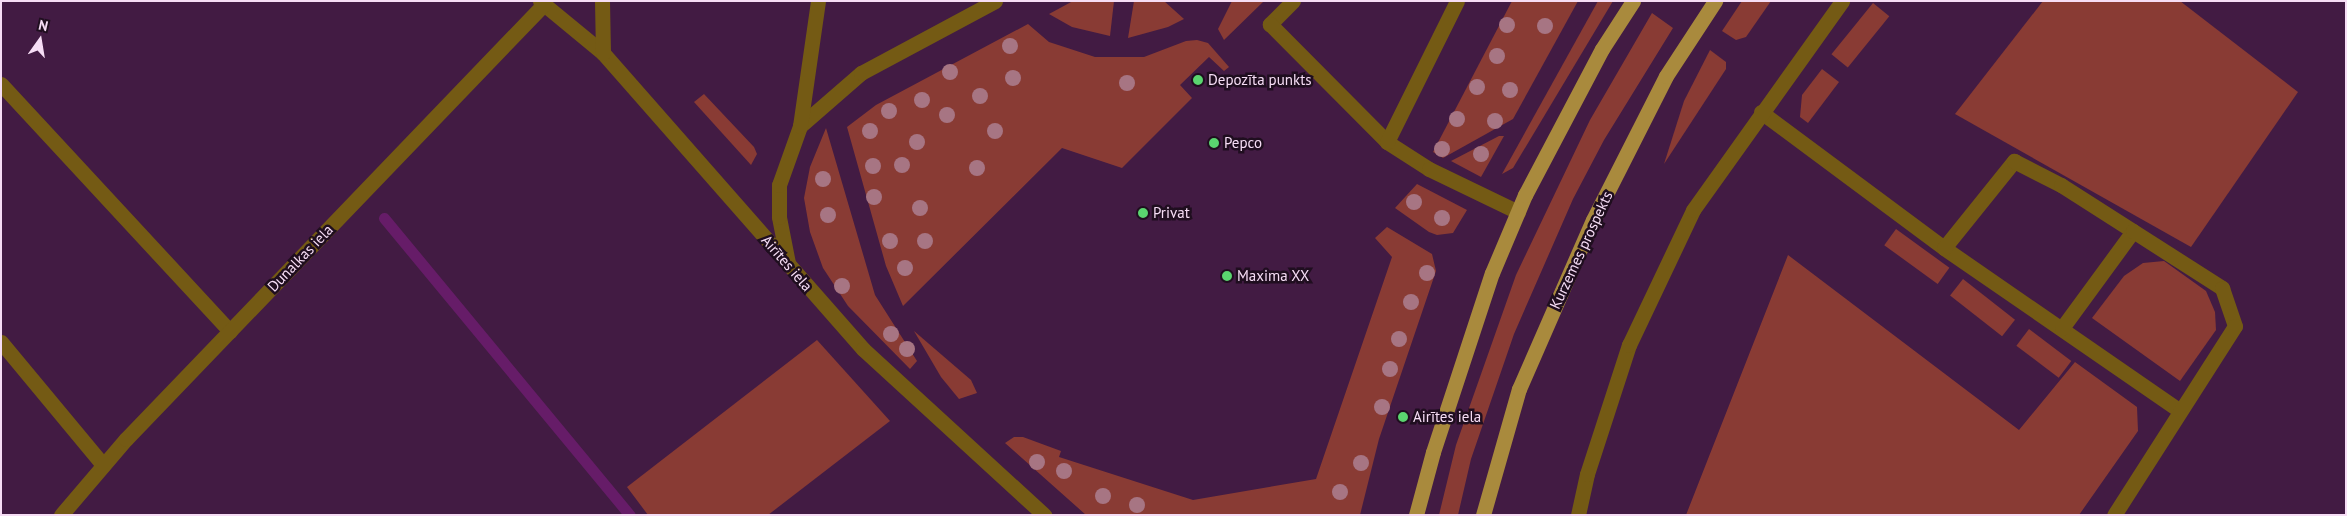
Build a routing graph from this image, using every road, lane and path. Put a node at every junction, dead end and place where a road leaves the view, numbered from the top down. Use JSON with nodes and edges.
{"nodes":[{"id":1,"x":602,"y":1,"type":"edge"},
{"id":2,"x":818,"y":1,"type":"edge"},
{"id":3,"x":995,"y":1,"type":"edge"},
{"id":4,"x":1293,"y":1,"type":"edge"},
{"id":5,"x":1457,"y":1,"type":"edge"},
{"id":6,"x":1632,"y":1,"type":"edge"},
{"id":7,"x":1715,"y":1,"type":"edge"},
{"id":8,"x":1842,"y":1,"type":"edge"},
{"id":9,"x":542,"y":3,"type":"edge"},
{"id":10,"x":603,"y":53,"type":"junction"},
{"id":11,"x":1,"y":84,"type":"edge"},
{"id":12,"x":1761,"y":112,"type":"junction"},
{"id":13,"x":800,"y":126,"type":"junction"},
{"id":14,"x":1387,"y":142,"type":"junction"},
{"id":15,"x":1518,"y":212,"type":"junction"},
{"id":16,"x":2133,"y":231,"type":"junction"},
{"id":17,"x":1944,"y":248,"type":"junction"},
{"id":18,"x":788,"y":264,"type":"junction"},
{"id":19,"x":2062,"y":328,"type":"junction"},
{"id":20,"x":230,"y":331,"type":"junction"},
{"id":21,"x":1,"y":342,"type":"edge"},
{"id":22,"x":2179,"y":410,"type":"junction"},
{"id":23,"x":103,"y":466,"type":"junction"},
{"id":24,"x":60,"y":515,"type":"edge"},
{"id":25,"x":1044,"y":515,"type":"edge"},
{"id":26,"x":1416,"y":515,"type":"edge"},
{"id":27,"x":1483,"y":515,"type":"edge"},
{"id":28,"x":1578,"y":515,"type":"edge"},
{"id":29,"x":2114,"y":515,"type":"edge"}],
"edges":[{"from":1,"to":10,"type":"street"},
{"from":2,"to":13,"type":"street"},
{"from":3,"to":13,"type":"street"},
{"from":4,"to":14,"type":"street"},
{"from":5,"to":14,"type":"street"},
{"from":6,"to":15,"type":"main road"},
{"from":7,"to":27,"type":"main road","name":"Kurzemes prospekts"},
{"from":8,"to":12,"type":"street"},
{"from":9,"to":10,"type":"street","name":"Airītes iela"},
{"from":9,"to":20,"type":"street","name":"Dunalkas iela"},
{"from":10,"to":18,"type":"street","name":"Airītes iela"},
{"from":11,"to":20,"type":"street"},
{"from":12,"to":17,"type":"street"},
{"from":12,"to":28,"type":"street"},
{"from":13,"to":18,"type":"street"},
{"from":14,"to":15,"type":"street"},
{"from":15,"to":26,"type":"main road"},
{"from":16,"to":17,"type":"street"},
{"from":16,"to":19,"type":"street"},
{"from":16,"to":22,"type":"street"},
{"from":17,"to":19,"type":"street"},
{"from":18,"to":25,"type":"street","name":"Airītes iela"},
{"from":19,"to":22,"type":"street"},
{"from":20,"to":23,"type":"street","name":"Dunalkas iela"},
{"from":21,"to":23,"type":"street"},
{"from":22,"to":29,"type":"street"},
{"from":23,"to":24,"type":"street","name":"Dunalkas iela"}]}
